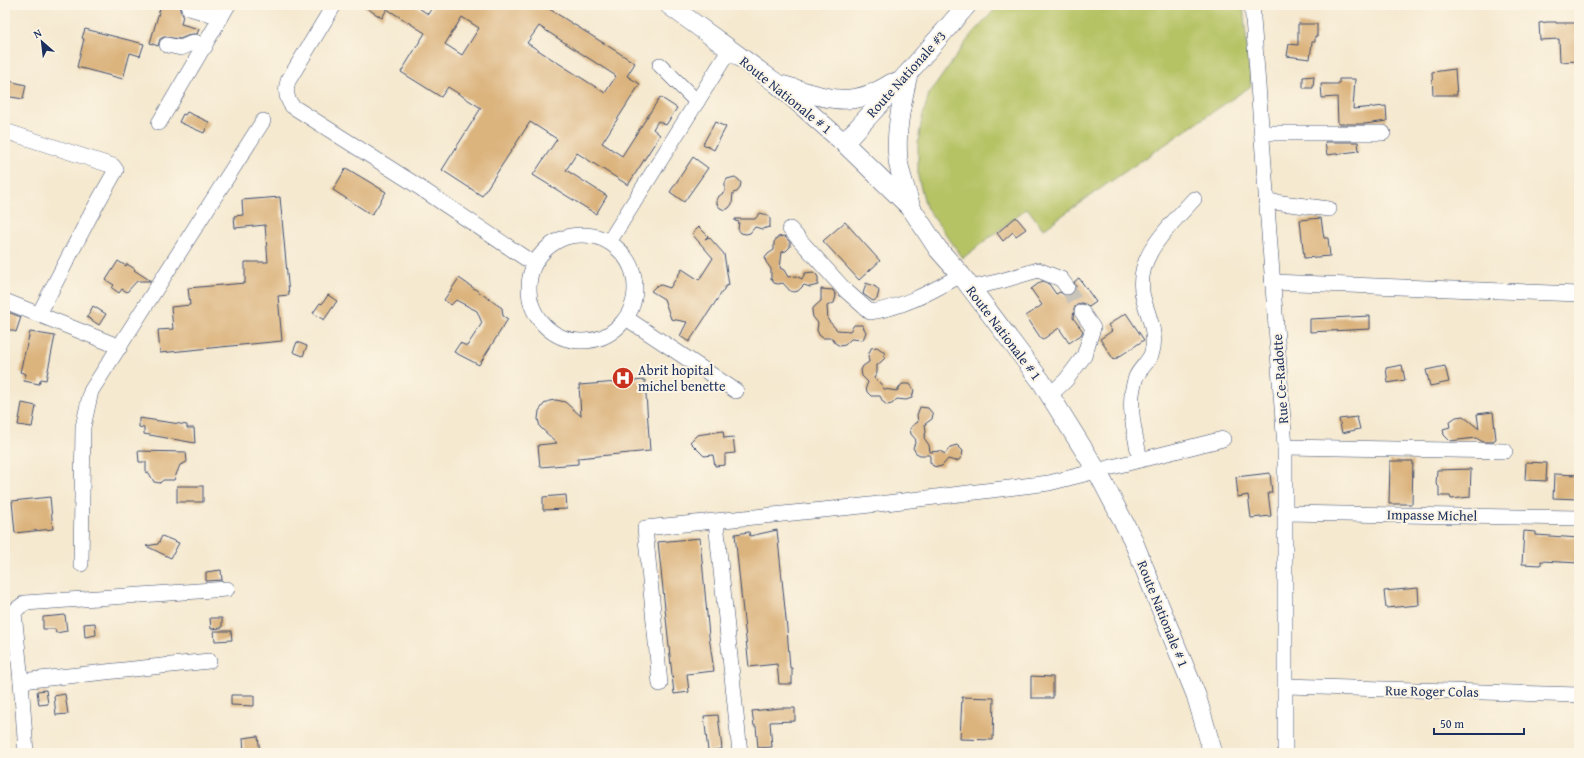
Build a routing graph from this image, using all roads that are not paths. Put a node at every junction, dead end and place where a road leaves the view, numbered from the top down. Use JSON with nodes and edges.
{"nodes":[{"id":1,"x":334,"y":5,"type":"edge"},
{"id":2,"x":669,"y":5,"type":"edge"},
{"id":3,"x":967,"y":5,"type":"edge"},
{"id":4,"x":1252,"y":5,"type":"edge"},
{"id":5,"x":189,"y":8,"type":"dead end"},
{"id":6,"x":224,"y":11,"type":"edge"},
{"id":7,"x":167,"y":45,"type":"dead end"},
{"id":8,"x":205,"y":47,"type":"junction"},
{"id":9,"x":730,"y":49,"type":"junction"},
{"id":10,"x":660,"y":65,"type":"dead end"},
{"id":11,"x":909,"y":72,"type":"junction"},
{"id":12,"x":776,"y":83,"type":"junction"},
{"id":13,"x":697,"y":102,"type":"junction"},
{"id":14,"x":263,"y":121,"type":"dead end"},
{"id":15,"x":159,"y":123,"type":"dead end"},
{"id":16,"x":5,"y":131,"type":"edge"},
{"id":17,"x":1262,"y":133,"type":"junction"},
{"id":18,"x":1383,"y":133,"type":"dead end"},
{"id":19,"x":844,"y":143,"type":"junction"},
{"id":20,"x":1194,"y":198,"type":"dead end"},
{"id":21,"x":1266,"y":201,"type":"junction"},
{"id":22,"x":911,"y":208,"type":"junction"},
{"id":23,"x":1329,"y":210,"type":"dead end"},
{"id":24,"x":790,"y":230,"type":"dead end"},
{"id":25,"x":609,"y":242,"type":"junction"},
{"id":26,"x":534,"y":264,"type":"junction"},
{"id":27,"x":966,"y":282,"type":"junction"},
{"id":28,"x":1272,"y":282,"type":"junction"},
{"id":29,"x":1067,"y":287,"type":"tunnel mouth"},
{"id":30,"x":1579,"y":294,"type":"edge"},
{"id":31,"x":5,"y":301,"type":"edge"},
{"id":32,"x":1082,"y":312,"type":"tunnel mouth"},
{"id":33,"x":39,"y":314,"type":"junction"},
{"id":34,"x":626,"y":318,"type":"junction"},
{"id":35,"x":120,"y":347,"type":"junction"},
{"id":36,"x":736,"y":391,"type":"dead end"},
{"id":37,"x":1049,"y":396,"type":"junction"},
{"id":38,"x":1223,"y":439,"type":"dead end"},
{"id":39,"x":1285,"y":447,"type":"junction"},
{"id":40,"x":1505,"y":450,"type":"dead end"},
{"id":41,"x":1140,"y":460,"type":"junction"},
{"id":42,"x":1097,"y":472,"type":"junction"},
{"id":43,"x":1285,"y":513,"type":"junction"},
{"id":44,"x":1579,"y":518,"type":"edge"},
{"id":45,"x":716,"y":522,"type":"junction"},
{"id":46,"x":81,"y":564,"type":"dead end"},
{"id":47,"x":228,"y":589,"type":"dead end"},
{"id":48,"x":10,"y":613,"type":"edge"},
{"id":49,"x":209,"y":660,"type":"dead end"},
{"id":50,"x":22,"y":681,"type":"junction"},
{"id":51,"x":660,"y":684,"type":"dead end"},
{"id":52,"x":1286,"y":686,"type":"junction"},
{"id":53,"x":1579,"y":695,"type":"edge"},
{"id":54,"x":26,"y":753,"type":"edge"},
{"id":55,"x":740,"y":753,"type":"edge"},
{"id":56,"x":1213,"y":753,"type":"edge"},
{"id":57,"x":1285,"y":753,"type":"edge"}],
"edges":[{"from":1,"to":26,"type":"street"},
{"from":2,"to":9,"type":"main road","name":"Route Nationale # 1"},
{"from":3,"to":11,"type":"main road","name":"Route Nationale #3"},
{"from":4,"to":17,"type":"street","name":"Rue Ce-Radotte"},
{"from":5,"to":6,"type":"street"},
{"from":6,"to":8,"type":"street"},
{"from":7,"to":8,"type":"street"},
{"from":8,"to":15,"type":"street"},
{"from":9,"to":12,"type":"main road","name":"Route Nationale # 1"},
{"from":9,"to":13,"type":"street"},
{"from":10,"to":13,"type":"street"},
{"from":11,"to":12,"type":"main road"},
{"from":11,"to":19,"type":"main road","name":"Route Nationale #3"},
{"from":11,"to":22,"type":"main road"},
{"from":12,"to":19,"type":"main road","name":"Route Nationale # 1"},
{"from":13,"to":25,"type":"street"},
{"from":14,"to":35,"type":"street"},
{"from":16,"to":33,"type":"street"},
{"from":17,"to":18,"type":"street"},
{"from":17,"to":21,"type":"street","name":"Rue Ce-Radotte"},
{"from":19,"to":22,"type":"main road","name":"Route Nationale # 1"},
{"from":20,"to":41,"type":"street"},
{"from":21,"to":23,"type":"street"},
{"from":21,"to":28,"type":"street","name":"Rue Ce-Radotte"},
{"from":22,"to":27,"type":"main road","name":"Route Nationale # 1"},
{"from":24,"to":27,"type":"street"},
{"from":25,"to":26,"type":"street"},
{"from":25,"to":34,"type":"street"},
{"from":26,"to":34,"type":"street"},
{"from":27,"to":29,"type":"street"},
{"from":27,"to":37,"type":"main road","name":"Route Nationale # 1"},
{"from":28,"to":30,"type":"street"},
{"from":28,"to":39,"type":"street","name":"Rue Ce-Radotte"},
{"from":31,"to":33,"type":"street"},
{"from":32,"to":37,"type":"street"},
{"from":33,"to":35,"type":"street"},
{"from":34,"to":36,"type":"street"},
{"from":35,"to":46,"type":"street"},
{"from":37,"to":42,"type":"main road","name":"Route Nationale # 1"},
{"from":38,"to":41,"type":"street"},
{"from":39,"to":40,"type":"street"},
{"from":39,"to":43,"type":"street","name":"Rue Ce-Radotte"},
{"from":41,"to":42,"type":"street"},
{"from":42,"to":45,"type":"street"},
{"from":42,"to":56,"type":"main road","name":"Route Nationale # 1"},
{"from":43,"to":44,"type":"street","name":"Impasse Michel"},
{"from":43,"to":52,"type":"street","name":"Rue Ce-Radotte"},
{"from":45,"to":51,"type":"street"},
{"from":45,"to":55,"type":"street"},
{"from":47,"to":48,"type":"street"},
{"from":48,"to":50,"type":"street"},
{"from":49,"to":50,"type":"street"},
{"from":50,"to":54,"type":"street"},
{"from":52,"to":53,"type":"street","name":"Rue Roger Colas"},
{"from":52,"to":57,"type":"street","name":"Rue Ce-Radotte"}]}
